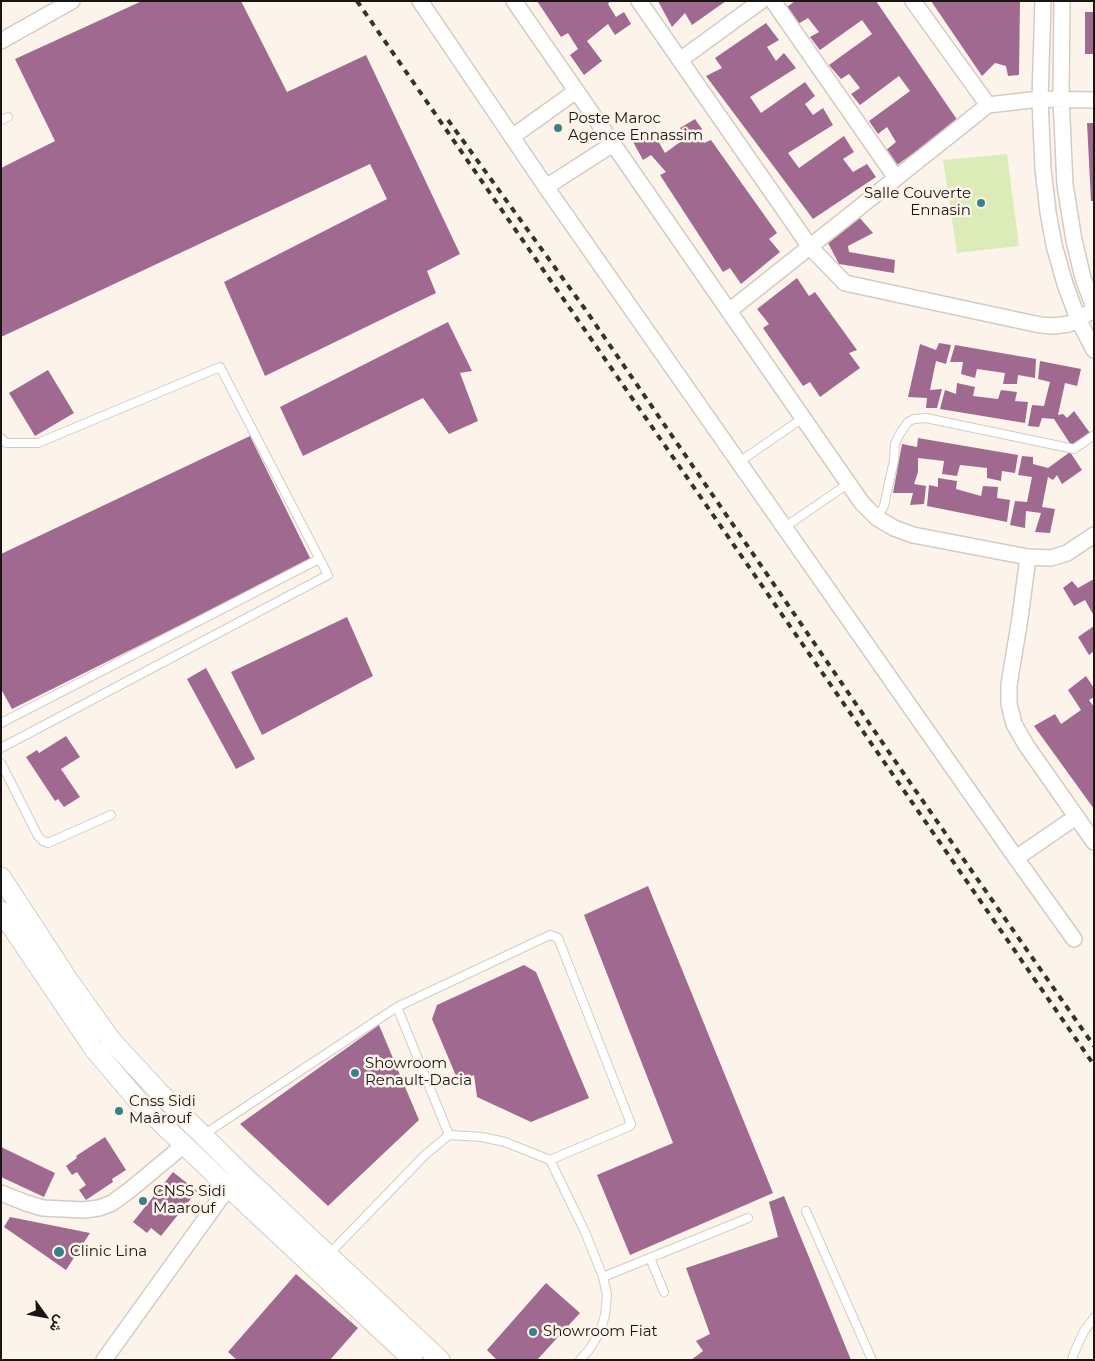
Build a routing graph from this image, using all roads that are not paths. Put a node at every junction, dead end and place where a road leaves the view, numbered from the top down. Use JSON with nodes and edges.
{"nodes":[{"id":1,"x":72,"y":1,"type":"edge"},
{"id":2,"x":420,"y":1,"type":"edge"},
{"id":3,"x":514,"y":1,"type":"edge"},
{"id":4,"x":639,"y":1,"type":"edge"},
{"id":5,"x":761,"y":1,"type":"edge"},
{"id":6,"x":773,"y":1,"type":"edge"},
{"id":7,"x":913,"y":1,"type":"edge"},
{"id":8,"x":1043,"y":1,"type":"edge"},
{"id":9,"x":1062,"y":1,"type":"edge"},
{"id":10,"x":1,"y":41,"type":"edge"},
{"id":11,"x":680,"y":60,"type":"junction"},
{"id":12,"x":576,"y":91,"type":"junction"},
{"id":13,"x":1040,"y":99,"type":"junction"},
{"id":14,"x":1061,"y":99,"type":"junction"},
{"id":15,"x":1094,"y":100,"type":"edge"},
{"id":16,"x":988,"y":105,"type":"junction"},
{"id":17,"x":512,"y":137,"type":"junction"},
{"id":18,"x":613,"y":144,"type":"junction"},
{"id":19,"x":896,"y":178,"type":"junction"},
{"id":20,"x":546,"y":187,"type":"junction"},
{"id":21,"x":810,"y":247,"type":"junction"},
{"id":22,"x":1094,"y":309,"type":"edge"},
{"id":23,"x":729,"y":311,"type":"junction"},
{"id":24,"x":1078,"y":319,"type":"junction"},
{"id":25,"x":1094,"y":350,"type":"edge"},
{"id":26,"x":803,"y":418,"type":"junction"},
{"id":27,"x":1094,"y":435,"type":"edge"},
{"id":28,"x":1,"y":438,"type":"edge"},
{"id":29,"x":739,"y":462,"type":"junction"},
{"id":30,"x":849,"y":484,"type":"junction"},
{"id":31,"x":877,"y":518,"type":"junction"},
{"id":32,"x":785,"y":527,"type":"junction"},
{"id":33,"x":1094,"y":535,"type":"edge"},
{"id":34,"x":1028,"y":557,"type":"junction"},
{"id":35,"x":319,"y":559,"type":"junction"},
{"id":36,"x":1,"y":723,"type":"edge"},
{"id":37,"x":1,"y":748,"type":"edge"},
{"id":38,"x":1,"y":763,"type":"edge"},
{"id":39,"x":111,"y":815,"type":"dead end"},
{"id":40,"x":1076,"y":817,"type":"junction"},
{"id":41,"x":1094,"y":842,"type":"edge"},
{"id":42,"x":1016,"y":858,"type":"junction"},
{"id":43,"x":1,"y":877,"type":"edge"},
{"id":44,"x":1,"y":911,"type":"edge"},
{"id":45,"x":26,"y":933,"type":"junction"},
{"id":46,"x":1074,"y":939,"type":"dead end"},
{"id":47,"x":397,"y":1007,"type":"junction"},
{"id":48,"x":203,"y":1135,"type":"junction"},
{"id":49,"x":449,"y":1135,"type":"junction"},
{"id":50,"x":184,"y":1145,"type":"junction"},
{"id":51,"x":550,"y":1160,"type":"junction"},
{"id":52,"x":240,"y":1171,"type":"junction"},
{"id":53,"x":227,"y":1186,"type":"junction"},
{"id":54,"x":1,"y":1193,"type":"edge"},
{"id":55,"x":806,"y":1211,"type":"dead end"},
{"id":56,"x":748,"y":1218,"type":"dead end"},
{"id":57,"x":328,"y":1255,"type":"junction"},
{"id":58,"x":650,"y":1258,"type":"junction"},
{"id":59,"x":315,"y":1269,"type":"junction"},
{"id":60,"x":602,"y":1277,"type":"junction"},
{"id":61,"x":664,"y":1292,"type":"dead end"},
{"id":62,"x":1094,"y":1318,"type":"edge"},
{"id":63,"x":104,"y":1360,"type":"edge"},
{"id":64,"x":413,"y":1360,"type":"edge"},
{"id":65,"x":440,"y":1360,"type":"edge"},
{"id":66,"x":580,"y":1360,"type":"edge"},
{"id":67,"x":872,"y":1360,"type":"edge"},
{"id":68,"x":1072,"y":1360,"type":"edge"}],
"edges":[{"from":1,"to":10,"type":"street"},
{"from":2,"to":17,"type":"street"},
{"from":3,"to":12,"type":"street"},
{"from":4,"to":11,"type":"street"},
{"from":5,"to":11,"type":"street"},
{"from":6,"to":19,"type":"street"},
{"from":7,"to":16,"type":"street"},
{"from":8,"to":13,"type":"street"},
{"from":9,"to":14,"type":"street"},
{"from":11,"to":21,"type":"street"},
{"from":12,"to":17,"type":"street"},
{"from":12,"to":18,"type":"street"},
{"from":13,"to":14,"type":"street"},
{"from":13,"to":16,"type":"street"},
{"from":13,"to":24,"type":"street"},
{"from":14,"to":15,"type":"street"},
{"from":14,"to":22,"type":"street"},
{"from":16,"to":19,"type":"street"},
{"from":17,"to":20,"type":"street"},
{"from":18,"to":20,"type":"street"},
{"from":18,"to":23,"type":"street"},
{"from":19,"to":21,"type":"street"},
{"from":20,"to":29,"type":"street"},
{"from":21,"to":23,"type":"street"},
{"from":21,"to":24,"type":"street"},
{"from":22,"to":24,"type":"street"},
{"from":23,"to":26,"type":"street"},
{"from":24,"to":25,"type":"street"},
{"from":26,"to":29,"type":"lane"},
{"from":26,"to":30,"type":"street"},
{"from":27,"to":31,"type":"lane"},
{"from":28,"to":35,"type":"lane"},
{"from":29,"to":32,"type":"street"},
{"from":30,"to":31,"type":"street"},
{"from":30,"to":32,"type":"lane"},
{"from":31,"to":34,"type":"street"},
{"from":32,"to":42,"type":"street"},
{"from":33,"to":34,"type":"street"},
{"from":34,"to":40,"type":"street"},
{"from":35,"to":36,"type":"lane"},
{"from":35,"to":37,"type":"lane"},
{"from":38,"to":39,"type":"lane"},
{"from":40,"to":41,"type":"street"},
{"from":40,"to":42,"type":"street"},
{"from":42,"to":46,"type":"street"},
{"from":43,"to":45,"type":"street"},
{"from":44,"to":45,"type":"street"},
{"from":45,"to":48,"type":"street"},
{"from":45,"to":50,"type":"street"},
{"from":47,"to":48,"type":"lane"},
{"from":47,"to":49,"type":"lane"},
{"from":47,"to":51,"type":"lane"},
{"from":48,"to":52,"type":"street"},
{"from":49,"to":51,"type":"lane"},
{"from":49,"to":57,"type":"lane"},
{"from":50,"to":53,"type":"street"},
{"from":50,"to":54,"type":"street"},
{"from":51,"to":60,"type":"lane"},
{"from":52,"to":53,"type":"street"},
{"from":52,"to":57,"type":"street"},
{"from":53,"to":59,"type":"street"},
{"from":53,"to":63,"type":"street"},
{"from":55,"to":67,"type":"lane"},
{"from":56,"to":58,"type":"lane"},
{"from":57,"to":59,"type":"lane"},
{"from":57,"to":65,"type":"street"},
{"from":58,"to":60,"type":"lane"},
{"from":58,"to":61,"type":"lane"},
{"from":59,"to":64,"type":"street"},
{"from":60,"to":66,"type":"lane"},
{"from":62,"to":68,"type":"lane"}]}
